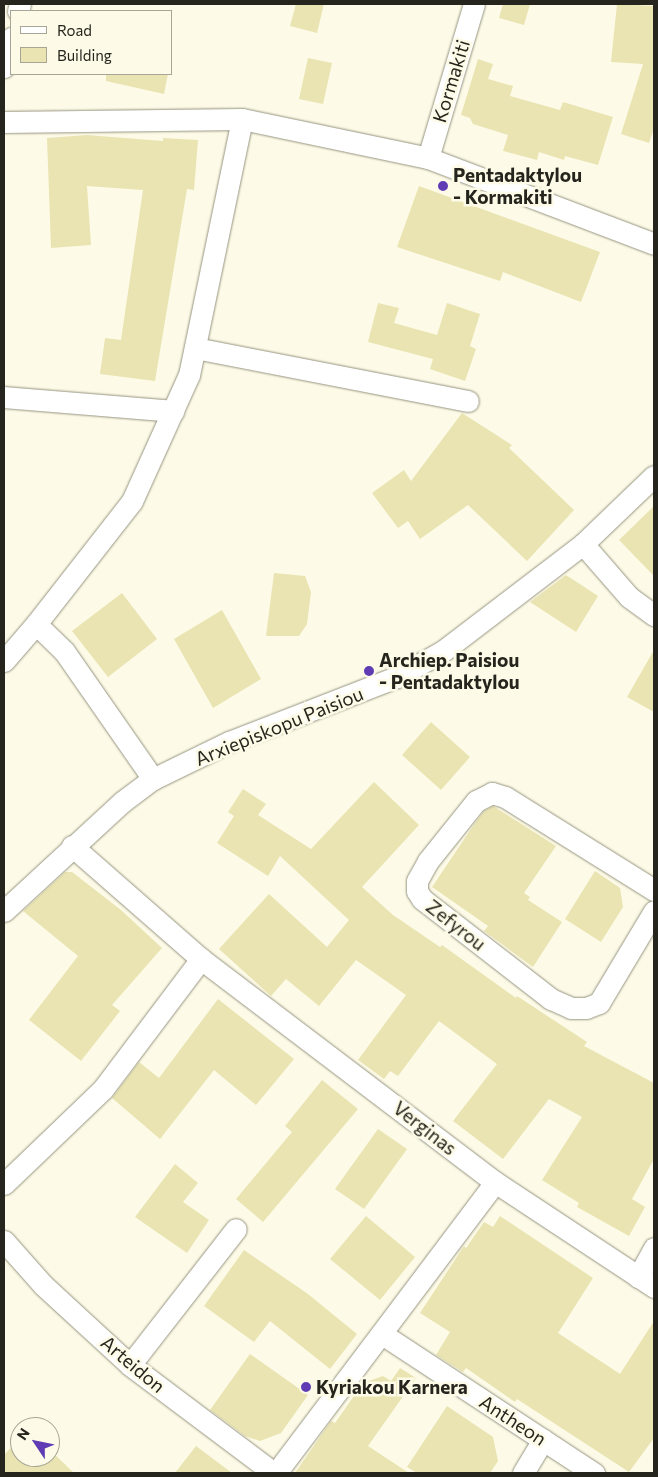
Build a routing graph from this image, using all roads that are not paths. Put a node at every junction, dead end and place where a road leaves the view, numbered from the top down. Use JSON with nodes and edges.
{"nodes":[{"id":1,"x":474,"y":4,"type":"edge"},
{"id":2,"x":10,"y":42,"type":"edge"},
{"id":3,"x":4,"y":67,"type":"edge"},
{"id":4,"x":242,"y":119,"type":"junction"},
{"id":5,"x":4,"y":122,"type":"edge"},
{"id":6,"x":428,"y":158,"type":"junction"},
{"id":7,"x":654,"y":244,"type":"edge"},
{"id":8,"x":194,"y":348,"type":"junction"},
{"id":9,"x":4,"y":396,"type":"edge"},
{"id":10,"x":468,"y":401,"type":"dead end"},
{"id":11,"x":173,"y":411,"type":"junction"},
{"id":12,"x":654,"y":476,"type":"edge"},
{"id":13,"x":583,"y":544,"type":"junction"},
{"id":14,"x":654,"y":615,"type":"edge"},
{"id":15,"x":36,"y":624,"type":"junction"},
{"id":16,"x":4,"y":662,"type":"edge"},
{"id":17,"x":153,"y":779,"type":"junction"},
{"id":18,"x":72,"y":846,"type":"junction"},
{"id":19,"x":654,"y":890,"type":"edge"},
{"id":20,"x":4,"y":911,"type":"edge"},
{"id":21,"x":654,"y":911,"type":"edge"},
{"id":22,"x":201,"y":960,"type":"junction"},
{"id":23,"x":495,"y":1182,"type":"junction"},
{"id":24,"x":4,"y":1184,"type":"edge"},
{"id":25,"x":236,"y":1229,"type":"dead end"},
{"id":26,"x":4,"y":1241,"type":"edge"},
{"id":27,"x":654,"y":1248,"type":"edge"},
{"id":28,"x":646,"y":1282,"type":"edge"},
{"id":29,"x":382,"y":1334,"type":"junction"},
{"id":30,"x":130,"y":1365,"type":"junction"},
{"id":31,"x":543,"y":1440,"type":"junction"},
{"id":32,"x":275,"y":1473,"type":"edge"},
{"id":33,"x":523,"y":1473,"type":"edge"},
{"id":34,"x":594,"y":1473,"type":"edge"}],
"edges":[{"from":1,"to":6,"type":"street","name":"Kormakiti"},
{"from":2,"to":3,"type":"street"},
{"from":4,"to":5,"type":"street"},
{"from":4,"to":6,"type":"street"},
{"from":4,"to":8,"type":"street"},
{"from":6,"to":7,"type":"street"},
{"from":8,"to":10,"type":"street"},
{"from":8,"to":11,"type":"street"},
{"from":9,"to":11,"type":"street"},
{"from":11,"to":15,"type":"street"},
{"from":12,"to":13,"type":"street","name":"Arxiepiskopu Paisiou"},
{"from":13,"to":14,"type":"street"},
{"from":13,"to":17,"type":"street","name":"Arxiepiskopu Paisiou"},
{"from":15,"to":16,"type":"street"},
{"from":15,"to":17,"type":"street"},
{"from":17,"to":18,"type":"street","name":"Arxiepiskopu Paisiou"},
{"from":18,"to":20,"type":"street","name":"Arxiepiskopu Paisiou"},
{"from":18,"to":22,"type":"street","name":"Verginas"},
{"from":19,"to":21,"type":"street","name":"Zefyrou"},
{"from":22,"to":23,"type":"street","name":"Verginas"},
{"from":22,"to":24,"type":"street"},
{"from":23,"to":28,"type":"street","name":"Verginas"},
{"from":23,"to":29,"type":"street"},
{"from":25,"to":30,"type":"street"},
{"from":26,"to":30,"type":"street","name":"Arteidon"},
{"from":27,"to":28,"type":"street"},
{"from":29,"to":31,"type":"street","name":"Antheon"},
{"from":29,"to":32,"type":"street"},
{"from":30,"to":32,"type":"street","name":"Arteidon"},
{"from":31,"to":33,"type":"street"},
{"from":31,"to":34,"type":"street","name":"Antheon"}]}
